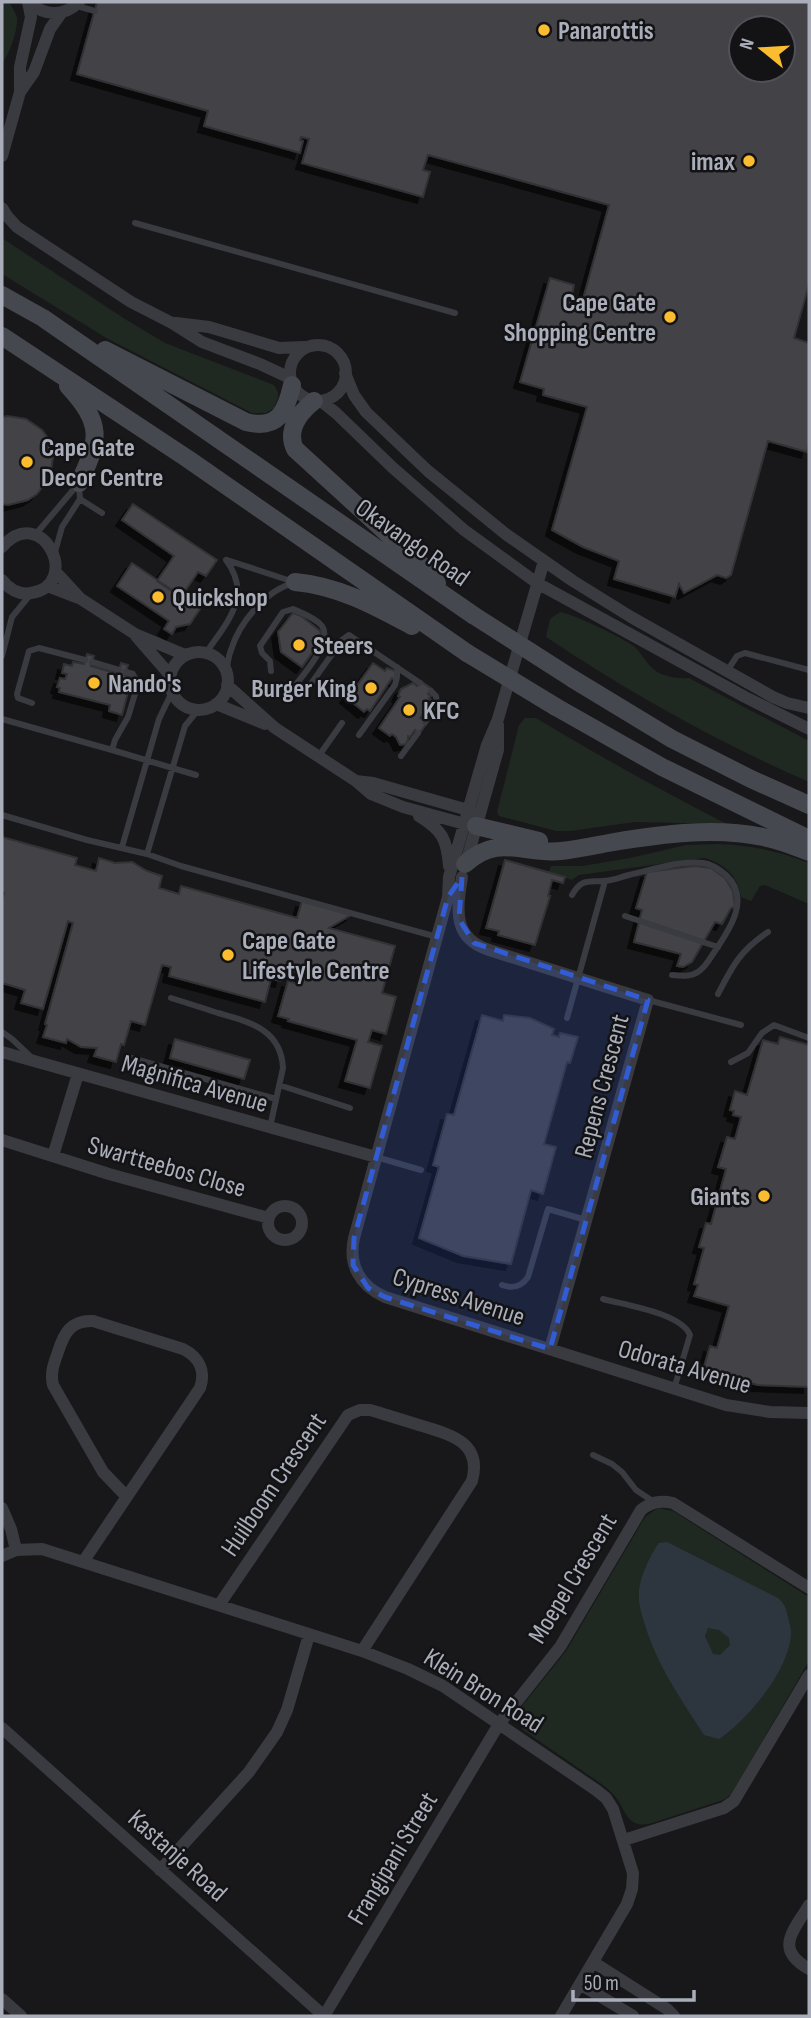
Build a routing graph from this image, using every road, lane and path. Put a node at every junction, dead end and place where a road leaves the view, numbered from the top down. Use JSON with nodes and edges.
{"nodes":[{"id":1,"x":29,"y":2,"type":"edge"},
{"id":2,"x":78,"y":4,"type":"edge"},
{"id":3,"x":95,"y":11,"type":"dead end"},
{"id":4,"x":62,"y":12,"type":"junction"},
{"id":5,"x":20,"y":92,"type":"junction"},
{"id":6,"x":2,"y":156,"type":"edge"},
{"id":7,"x":2,"y":208,"type":"edge"},
{"id":8,"x":135,"y":223,"type":"dead end"},
{"id":9,"x":2,"y":295,"type":"edge"},
{"id":10,"x":455,"y":313,"type":"dead end"},
{"id":11,"x":43,"y":318,"type":"junction"},
{"id":12,"x":172,"y":323,"type":"junction"},
{"id":13,"x":2,"y":336,"type":"edge"},
{"id":14,"x":306,"y":347,"type":"junction"},
{"id":15,"x":44,"y":363,"type":"junction"},
{"id":16,"x":345,"y":373,"type":"junction"},
{"id":17,"x":291,"y":382,"type":"junction"},
{"id":18,"x":317,"y":401,"type":"junction"},
{"id":19,"x":79,"y":491,"type":"junction"},
{"id":20,"x":102,"y":513,"type":"dead end"},
{"id":21,"x":2,"y":531,"type":"edge"},
{"id":22,"x":18,"y":535,"type":"junction"},
{"id":23,"x":35,"y":535,"type":"junction"},
{"id":24,"x":2,"y":547,"type":"edge"},
{"id":25,"x":54,"y":553,"type":"junction"},
{"id":26,"x":544,"y":561,"type":"junction"},
{"id":27,"x":55,"y":572,"type":"junction"},
{"id":28,"x":2,"y":580,"type":"edge"},
{"id":29,"x":295,"y":582,"type":"junction"},
{"id":30,"x":537,"y":583,"type":"junction"},
{"id":31,"x":47,"y":586,"type":"junction"},
{"id":32,"x":31,"y":593,"type":"junction"},
{"id":33,"x":446,"y":597,"type":"junction"},
{"id":34,"x":81,"y":599,"type":"junction"},
{"id":35,"x":135,"y":634,"type":"junction"},
{"id":36,"x":461,"y":649,"type":"junction"},
{"id":37,"x":206,"y":653,"type":"junction"},
{"id":38,"x":186,"y":655,"type":"junction"},
{"id":39,"x":2,"y":656,"type":"edge"},
{"id":40,"x":397,"y":667,"type":"junction"},
{"id":41,"x":809,"y":670,"type":"edge"},
{"id":42,"x":271,"y":671,"type":"dead end"},
{"id":43,"x":727,"y":671,"type":"junction"},
{"id":44,"x":170,"y":675,"type":"junction"},
{"id":45,"x":227,"y":678,"type":"junction"},
{"id":46,"x":420,"y":683,"type":"dead end"},
{"id":47,"x":293,"y":688,"type":"dead end"},
{"id":48,"x":431,"y":691,"type":"dead end"},
{"id":49,"x":172,"y":692,"type":"junction"},
{"id":50,"x":303,"y":695,"type":"dead end"},
{"id":51,"x":32,"y":703,"type":"dead end"},
{"id":52,"x":216,"y":704,"type":"junction"},
{"id":53,"x":809,"y":708,"type":"edge"},
{"id":54,"x":198,"y":710,"type":"junction"},
{"id":55,"x":2,"y":719,"type":"edge"},
{"id":56,"x":425,"y":722,"type":"dead end"},
{"id":57,"x":342,"y":723,"type":"dead end"},
{"id":58,"x":275,"y":728,"type":"junction"},
{"id":59,"x":809,"y":729,"type":"edge"},
{"id":60,"x":418,"y":733,"type":"dead end"},
{"id":61,"x":359,"y":735,"type":"dead end"},
{"id":62,"x":112,"y":751,"type":"junction"},
{"id":63,"x":401,"y":756,"type":"dead end"},
{"id":64,"x":318,"y":757,"type":"junction"},
{"id":65,"x":146,"y":760,"type":"junction"},
{"id":66,"x":172,"y":768,"type":"junction"},
{"id":67,"x":197,"y":775,"type":"dead end"},
{"id":68,"x":356,"y":781,"type":"junction"},
{"id":69,"x":809,"y":805,"type":"edge"},
{"id":70,"x":403,"y":807,"type":"junction"},
{"id":71,"x":2,"y":815,"type":"edge"},
{"id":72,"x":472,"y":820,"type":"junction"},
{"id":73,"x":809,"y":839,"type":"edge"},
{"id":74,"x":587,"y":846,"type":"junction"},
{"id":75,"x":122,"y":847,"type":"junction"},
{"id":76,"x":809,"y":852,"type":"edge"},
{"id":77,"x":147,"y":854,"type":"junction"},
{"id":78,"x":459,"y":873,"type":"junction"},
{"id":79,"x":605,"y":881,"type":"junction"},
{"id":80,"x":572,"y":894,"type":"dead end"},
{"id":81,"x":625,"y":916,"type":"dead end"},
{"id":82,"x":768,"y":932,"type":"dead end"},
{"id":83,"x":437,"y":937,"type":"junction"},
{"id":84,"x":718,"y":947,"type":"junction"},
{"id":85,"x":673,"y":975,"type":"dead end"},
{"id":86,"x":578,"y":977,"type":"junction"},
{"id":87,"x":718,"y":993,"type":"dead end"},
{"id":88,"x":171,"y":998,"type":"dead end"},
{"id":89,"x":648,"y":1000,"type":"junction"},
{"id":90,"x":566,"y":1018,"type":"dead end"},
{"id":91,"x":741,"y":1025,"type":"dead end"},
{"id":92,"x":2,"y":1032,"type":"edge"},
{"id":93,"x":809,"y":1038,"type":"edge"},
{"id":94,"x":2,"y":1052,"type":"edge"},
{"id":95,"x":128,"y":1057,"type":"dead end"},
{"id":96,"x":34,"y":1061,"type":"junction"},
{"id":97,"x":731,"y":1062,"type":"dead end"},
{"id":98,"x":78,"y":1074,"type":"junction"},
{"id":99,"x":279,"y":1085,"type":"junction"},
{"id":100,"x":276,"y":1099,"type":"junction"},
{"id":101,"x":350,"y":1108,"type":"dead end"},
{"id":102,"x":270,"y":1127,"type":"junction"},
{"id":103,"x":2,"y":1140,"type":"edge"},
{"id":104,"x":53,"y":1156,"type":"junction"},
{"id":105,"x":376,"y":1157,"type":"junction"},
{"id":106,"x":421,"y":1170,"type":"dead end"},
{"id":107,"x":269,"y":1219,"type":"dead end"},
{"id":108,"x":587,"y":1220,"type":"junction"},
{"id":109,"x":502,"y":1285,"type":"dead end"},
{"id":110,"x":603,"y":1299,"type":"dead end"},
{"id":111,"x":550,"y":1349,"type":"junction"},
{"id":112,"x":674,"y":1389,"type":"junction"},
{"id":113,"x":809,"y":1413,"type":"edge"},
{"id":114,"x":593,"y":1455,"type":"dead end"},
{"id":115,"x":127,"y":1497,"type":"junction"},
{"id":116,"x":654,"y":1503,"type":"junction"},
{"id":117,"x":2,"y":1508,"type":"edge"},
{"id":118,"x":16,"y":1550,"type":"junction"},
{"id":119,"x":2,"y":1556,"type":"edge"},
{"id":120,"x":83,"y":1562,"type":"junction"},
{"id":121,"x":809,"y":1588,"type":"edge"},
{"id":122,"x":219,"y":1605,"type":"junction"},
{"id":123,"x":309,"y":1635,"type":"junction"},
{"id":124,"x":362,"y":1651,"type":"junction"},
{"id":125,"x":809,"y":1675,"type":"edge"},
{"id":126,"x":499,"y":1724,"type":"junction"},
{"id":127,"x":2,"y":1728,"type":"edge"},
{"id":128,"x":624,"y":1840,"type":"junction"},
{"id":129,"x":160,"y":1870,"type":"junction"},
{"id":130,"x":809,"y":1905,"type":"edge"},
{"id":131,"x":593,"y":1962,"type":"junction"},
{"id":132,"x":809,"y":1969,"type":"edge"},
{"id":133,"x":580,"y":1984,"type":"junction"},
{"id":134,"x":642,"y":1993,"type":"junction"},
{"id":135,"x":2,"y":1998,"type":"edge"},
{"id":136,"x":631,"y":2015,"type":"edge"},
{"id":137,"x":21,"y":2016,"type":"edge"},
{"id":138,"x":324,"y":2016,"type":"edge"},
{"id":139,"x":561,"y":2016,"type":"edge"},
{"id":140,"x":674,"y":2016,"type":"edge"}],
"edges":[{"from":1,"to":4,"type":"street"},
{"from":1,"to":5,"type":"street"},
{"from":2,"to":3,"type":"lane"},
{"from":2,"to":4,"type":"street"},
{"from":4,"to":5,"type":"street"},
{"from":5,"to":6,"type":"street"},
{"from":7,"to":12,"type":"street"},
{"from":8,"to":10,"type":"lane"},
{"from":9,"to":11,"type":"main road","name":"Okavango Road"},
{"from":11,"to":17,"type":"main road"},
{"from":11,"to":33,"type":"main road","name":"Okavango Road"},
{"from":12,"to":14,"type":"street"},
{"from":12,"to":17,"type":"street"},
{"from":13,"to":15,"type":"main road"},
{"from":14,"to":16,"type":"street"},
{"from":14,"to":17,"type":"street"},
{"from":15,"to":19,"type":"main road"},
{"from":15,"to":36,"type":"main road"},
{"from":16,"to":18,"type":"street"},
{"from":16,"to":26,"type":"street"},
{"from":17,"to":18,"type":"street"},
{"from":18,"to":30,"type":"street"},
{"from":18,"to":33,"type":"main road"},
{"from":19,"to":20,"type":"lane"},
{"from":19,"to":23,"type":"lane"},
{"from":19,"to":25,"type":"lane"},
{"from":21,"to":22,"type":"street"},
{"from":22,"to":23,"type":"street"},
{"from":22,"to":24,"type":"street"},
{"from":23,"to":25,"type":"street"},
{"from":25,"to":27,"type":"street"},
{"from":26,"to":30,"type":"street"},
{"from":26,"to":43,"type":"street"},
{"from":27,"to":31,"type":"street"},
{"from":27,"to":34,"type":"street"},
{"from":28,"to":32,"type":"street"},
{"from":29,"to":36,"type":"main road"},
{"from":29,"to":37,"type":"lane"},
{"from":29,"to":45,"type":"lane"},
{"from":30,"to":59,"type":"street"},
{"from":30,"to":72,"type":"street"},
{"from":31,"to":32,"type":"street"},
{"from":31,"to":34,"type":"street"},
{"from":32,"to":39,"type":"lane"},
{"from":33,"to":69,"type":"main road","name":"Okavango Road","bridge":true},
{"from":34,"to":35,"type":"street"},
{"from":35,"to":38,"type":"street"},
{"from":35,"to":44,"type":"street"},
{"from":36,"to":73,"type":"main road","bridge":true},
{"from":37,"to":38,"type":"street"},
{"from":37,"to":45,"type":"street"},
{"from":38,"to":44,"type":"street"},
{"from":40,"to":46,"type":"lane"},
{"from":40,"to":50,"type":"lane"},
{"from":40,"to":61,"type":"lane"},
{"from":41,"to":43,"type":"lane"},
{"from":42,"to":47,"type":"lane"},
{"from":43,"to":53,"type":"street"},
{"from":44,"to":49,"type":"street"},
{"from":45,"to":52,"type":"street"},
{"from":45,"to":58,"type":"street"},
{"from":48,"to":56,"type":"lane"},
{"from":49,"to":54,"type":"street"},
{"from":49,"to":65,"type":"lane"},
{"from":51,"to":62,"type":"lane"},
{"from":52,"to":54,"type":"street"},
{"from":52,"to":58,"type":"street"},
{"from":54,"to":66,"type":"lane"},
{"from":55,"to":62,"type":"lane"},
{"from":57,"to":64,"type":"lane"},
{"from":58,"to":64,"type":"street"},
{"from":60,"to":63,"type":"lane"},
{"from":62,"to":65,"type":"lane"},
{"from":64,"to":68,"type":"street"},
{"from":65,"to":66,"type":"lane"},
{"from":65,"to":75,"type":"lane"},
{"from":66,"to":67,"type":"lane"},
{"from":66,"to":77,"type":"lane"},
{"from":68,"to":70,"type":"street"},
{"from":68,"to":72,"type":"street"},
{"from":70,"to":72,"type":"street"},
{"from":70,"to":78,"type":"street"},
{"from":71,"to":75,"type":"lane"},
{"from":72,"to":74,"type":"main road"},
{"from":72,"to":78,"type":"street"},
{"from":72,"to":78,"type":"street"},
{"from":74,"to":76,"type":"main road"},
{"from":74,"to":78,"type":"main road"},
{"from":75,"to":77,"type":"lane"},
{"from":77,"to":83,"type":"lane"},
{"from":78,"to":83,"type":"street","name":"Cypress Avenue"},
{"from":78,"to":86,"type":"street","name":"Repens Crescent"},
{"from":79,"to":80,"type":"lane"},
{"from":79,"to":84,"type":"lane"},
{"from":79,"to":86,"type":"lane"},
{"from":81,"to":84,"type":"lane"},
{"from":82,"to":87,"type":"lane"},
{"from":83,"to":105,"type":"street","name":"Cypress Avenue"},
{"from":84,"to":85,"type":"lane"},
{"from":86,"to":89,"type":"street","name":"Repens Crescent"},
{"from":86,"to":90,"type":"lane"},
{"from":88,"to":99,"type":"lane"},
{"from":89,"to":91,"type":"lane"},
{"from":89,"to":108,"type":"street","name":"Repens Crescent"},
{"from":92,"to":96,"type":"lane"},
{"from":93,"to":97,"type":"lane"},
{"from":94,"to":96,"type":"street","name":"Magnifica Avenue"},
{"from":95,"to":100,"type":"lane"},
{"from":96,"to":98,"type":"street","name":"Magnifica Avenue"},
{"from":98,"to":102,"type":"street","name":"Magnifica Avenue"},
{"from":98,"to":104,"type":"street","name":"Swartteebos Close"},
{"from":99,"to":100,"type":"lane"},
{"from":99,"to":101,"type":"lane"},
{"from":100,"to":102,"type":"lane"},
{"from":102,"to":105,"type":"street","name":"Magnifica Avenue"},
{"from":103,"to":104,"type":"street","name":"Swartteebos Close"},
{"from":104,"to":107,"type":"street","name":"Swartteebos Close"},
{"from":105,"to":106,"type":"lane"},
{"from":105,"to":111,"type":"street","name":"Cypress Avenue"},
{"from":108,"to":109,"type":"lane"},
{"from":108,"to":111,"type":"street","name":"Repens Crescent"},
{"from":110,"to":112,"type":"lane"},
{"from":111,"to":112,"type":"street","name":"Odorata Avenue"},
{"from":112,"to":113,"type":"street","name":"Odorata Avenue"},
{"from":114,"to":116,"type":"lane"},
{"from":115,"to":115,"type":"street"},
{"from":115,"to":120,"type":"street"},
{"from":116,"to":121,"type":"street","name":"Moepel Crescent"},
{"from":116,"to":126,"type":"street","name":"Moepel Crescent"},
{"from":117,"to":118,"type":"street"},
{"from":118,"to":119,"type":"street"},
{"from":118,"to":120,"type":"street","name":"Klein Bron Road"},
{"from":120,"to":122,"type":"street","name":"Klein Bron Road"},
{"from":122,"to":123,"type":"street","name":"Klein Bron Road"},
{"from":122,"to":124,"type":"street","name":"Huilboom Crescent"},
{"from":123,"to":124,"type":"street","name":"Klein Bron Road"},
{"from":123,"to":129,"type":"street"},
{"from":124,"to":126,"type":"street","name":"Klein Bron Road"},
{"from":125,"to":128,"type":"street"},
{"from":126,"to":128,"type":"street","name":"Klein Bron Road"},
{"from":126,"to":138,"type":"street","name":"Frangipani Street"},
{"from":127,"to":129,"type":"street","name":"Kastanje Road"},
{"from":128,"to":131,"type":"street","name":"Klein Bron Road"},
{"from":129,"to":138,"type":"street","name":"Kastanje Road"},
{"from":130,"to":132,"type":"street"},
{"from":131,"to":133,"type":"street","name":"Klein Bron Road"},
{"from":131,"to":134,"type":"street"},
{"from":133,"to":136,"type":"street"},
{"from":133,"to":139,"type":"street","name":"Klein Bron Road"},
{"from":134,"to":136,"type":"street"},
{"from":134,"to":140,"type":"street"},
{"from":135,"to":137,"type":"street"}]}
